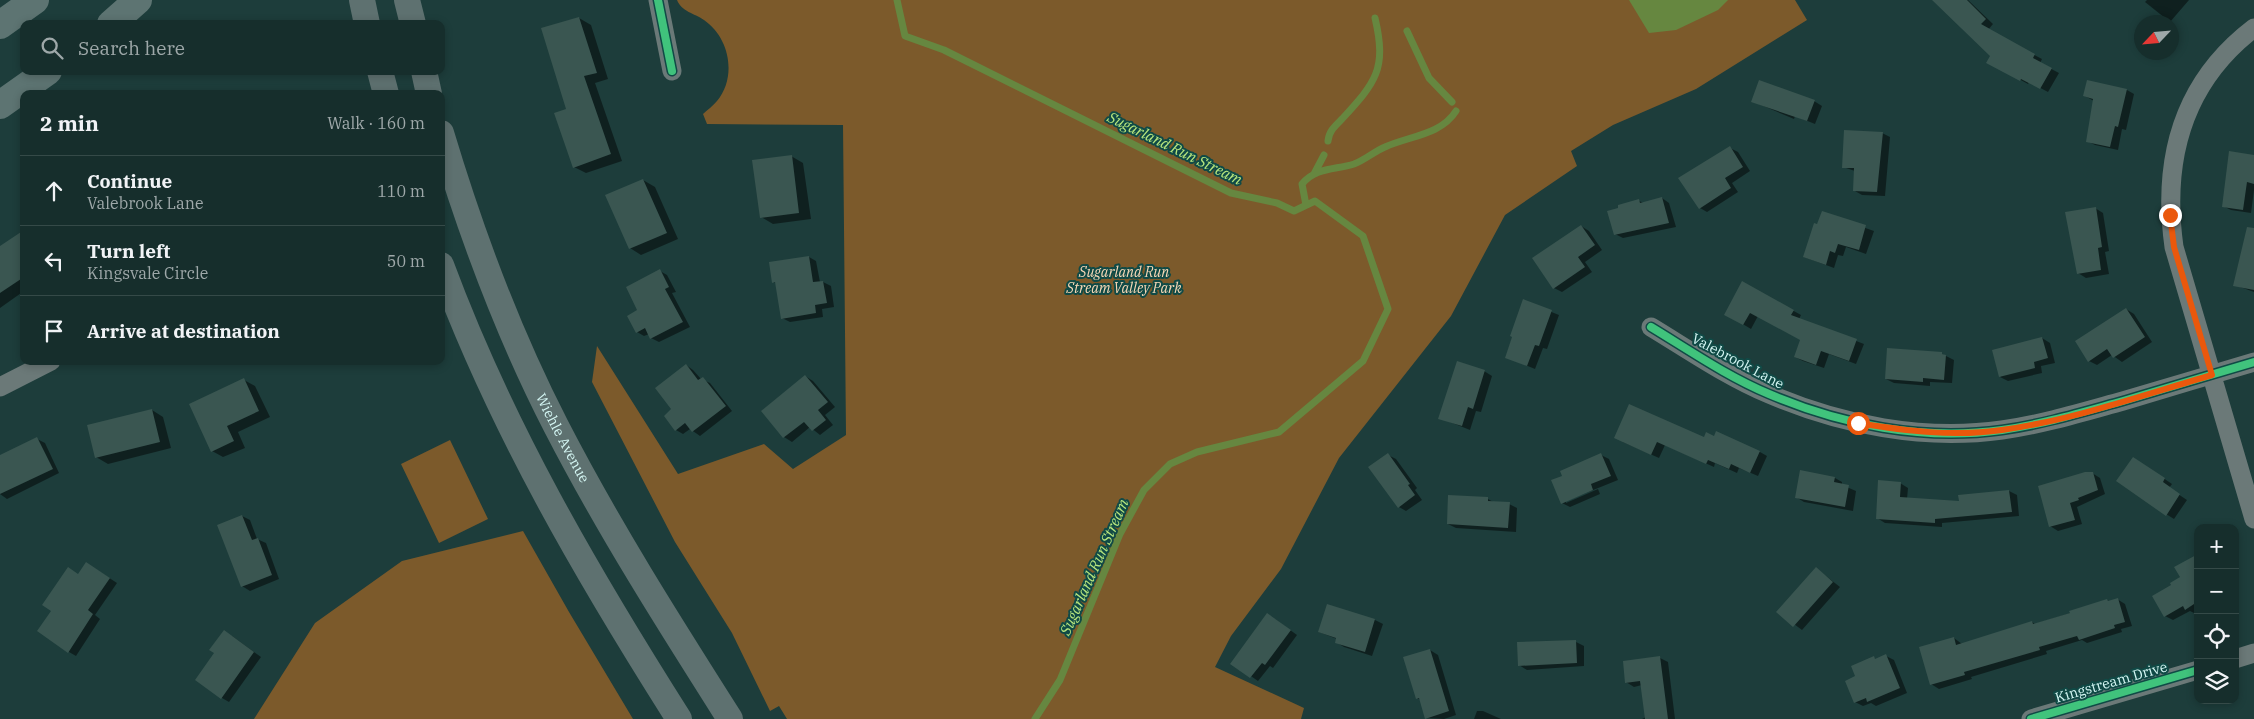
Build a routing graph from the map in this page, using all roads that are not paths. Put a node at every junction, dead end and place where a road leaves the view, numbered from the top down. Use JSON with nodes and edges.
{"nodes":[{"id":1,"x":35,"y":0,"type":"edge"},
{"id":2,"x":138,"y":0,"type":"edge"},
{"id":3,"x":362,"y":0,"type":"edge"},
{"id":4,"x":407,"y":0,"type":"edge"},
{"id":5,"x":658,"y":0,"type":"edge"},
{"id":6,"x":116,"y":20,"type":"edge"},
{"id":7,"x":366,"y":20,"type":"edge"},
{"id":8,"x":412,"y":20,"type":"edge"},
{"id":9,"x":0,"y":25,"type":"edge"},
{"id":10,"x":2254,"y":28,"type":"edge"},
{"id":11,"x":672,"y":71,"type":"dead end"},
{"id":12,"x":42,"y":75,"type":"edge"},
{"id":13,"x":381,"y":75,"type":"edge"},
{"id":14,"x":425,"y":75,"type":"edge"},
{"id":15,"x":21,"y":90,"type":"edge"},
{"id":16,"x":385,"y":90,"type":"edge"},
{"id":17,"x":429,"y":90,"type":"edge"},
{"id":18,"x":20,"y":91,"type":"edge"},
{"id":19,"x":0,"y":105,"type":"edge"},
{"id":20,"x":445,"y":145,"type":"edge"},
{"id":21,"x":445,"y":275,"type":"edge"},
{"id":22,"x":1651,"y":327,"type":"dead end"},
{"id":23,"x":2254,"y":362,"type":"edge"},
{"id":24,"x":43,"y":365,"type":"edge"},
{"id":25,"x":2212,"y":375,"type":"junction"},
{"id":26,"x":0,"y":387,"type":"edge"},
{"id":27,"x":2254,"y":519,"type":"edge"},
{"id":28,"x":2254,"y":653,"type":"edge"},
{"id":29,"x":2239,"y":658,"type":"edge"},
{"id":30,"x":2194,"y":671,"type":"edge"},
{"id":31,"x":679,"y":719,"type":"edge"},
{"id":32,"x":730,"y":719,"type":"edge"},
{"id":33,"x":2031,"y":719,"type":"edge"}],
"edges":[{"from":1,"to":9,"type":"highway"},
{"from":2,"to":6,"type":"highway"},
{"from":3,"to":7,"type":"main road"},
{"from":4,"to":8,"type":"main road"},
{"from":5,"to":11,"type":"street"},
{"from":10,"to":25,"type":"street"},
{"from":12,"to":15,"type":"highway"},
{"from":13,"to":16,"type":"main road"},
{"from":14,"to":17,"type":"main road"},
{"from":18,"to":19,"type":"highway"},
{"from":20,"to":32,"type":"main road","name":"Wiehle Avenue"},
{"from":21,"to":31,"type":"main road"},
{"from":22,"to":25,"type":"street","name":"Valebrook Lane"},
{"from":23,"to":25,"type":"street","name":"Valebrook Lane"},
{"from":24,"to":26,"type":"street"},
{"from":25,"to":27,"type":"street"},
{"from":28,"to":29,"type":"street"},
{"from":30,"to":33,"type":"street","name":"Kingstream Drive"}]}
